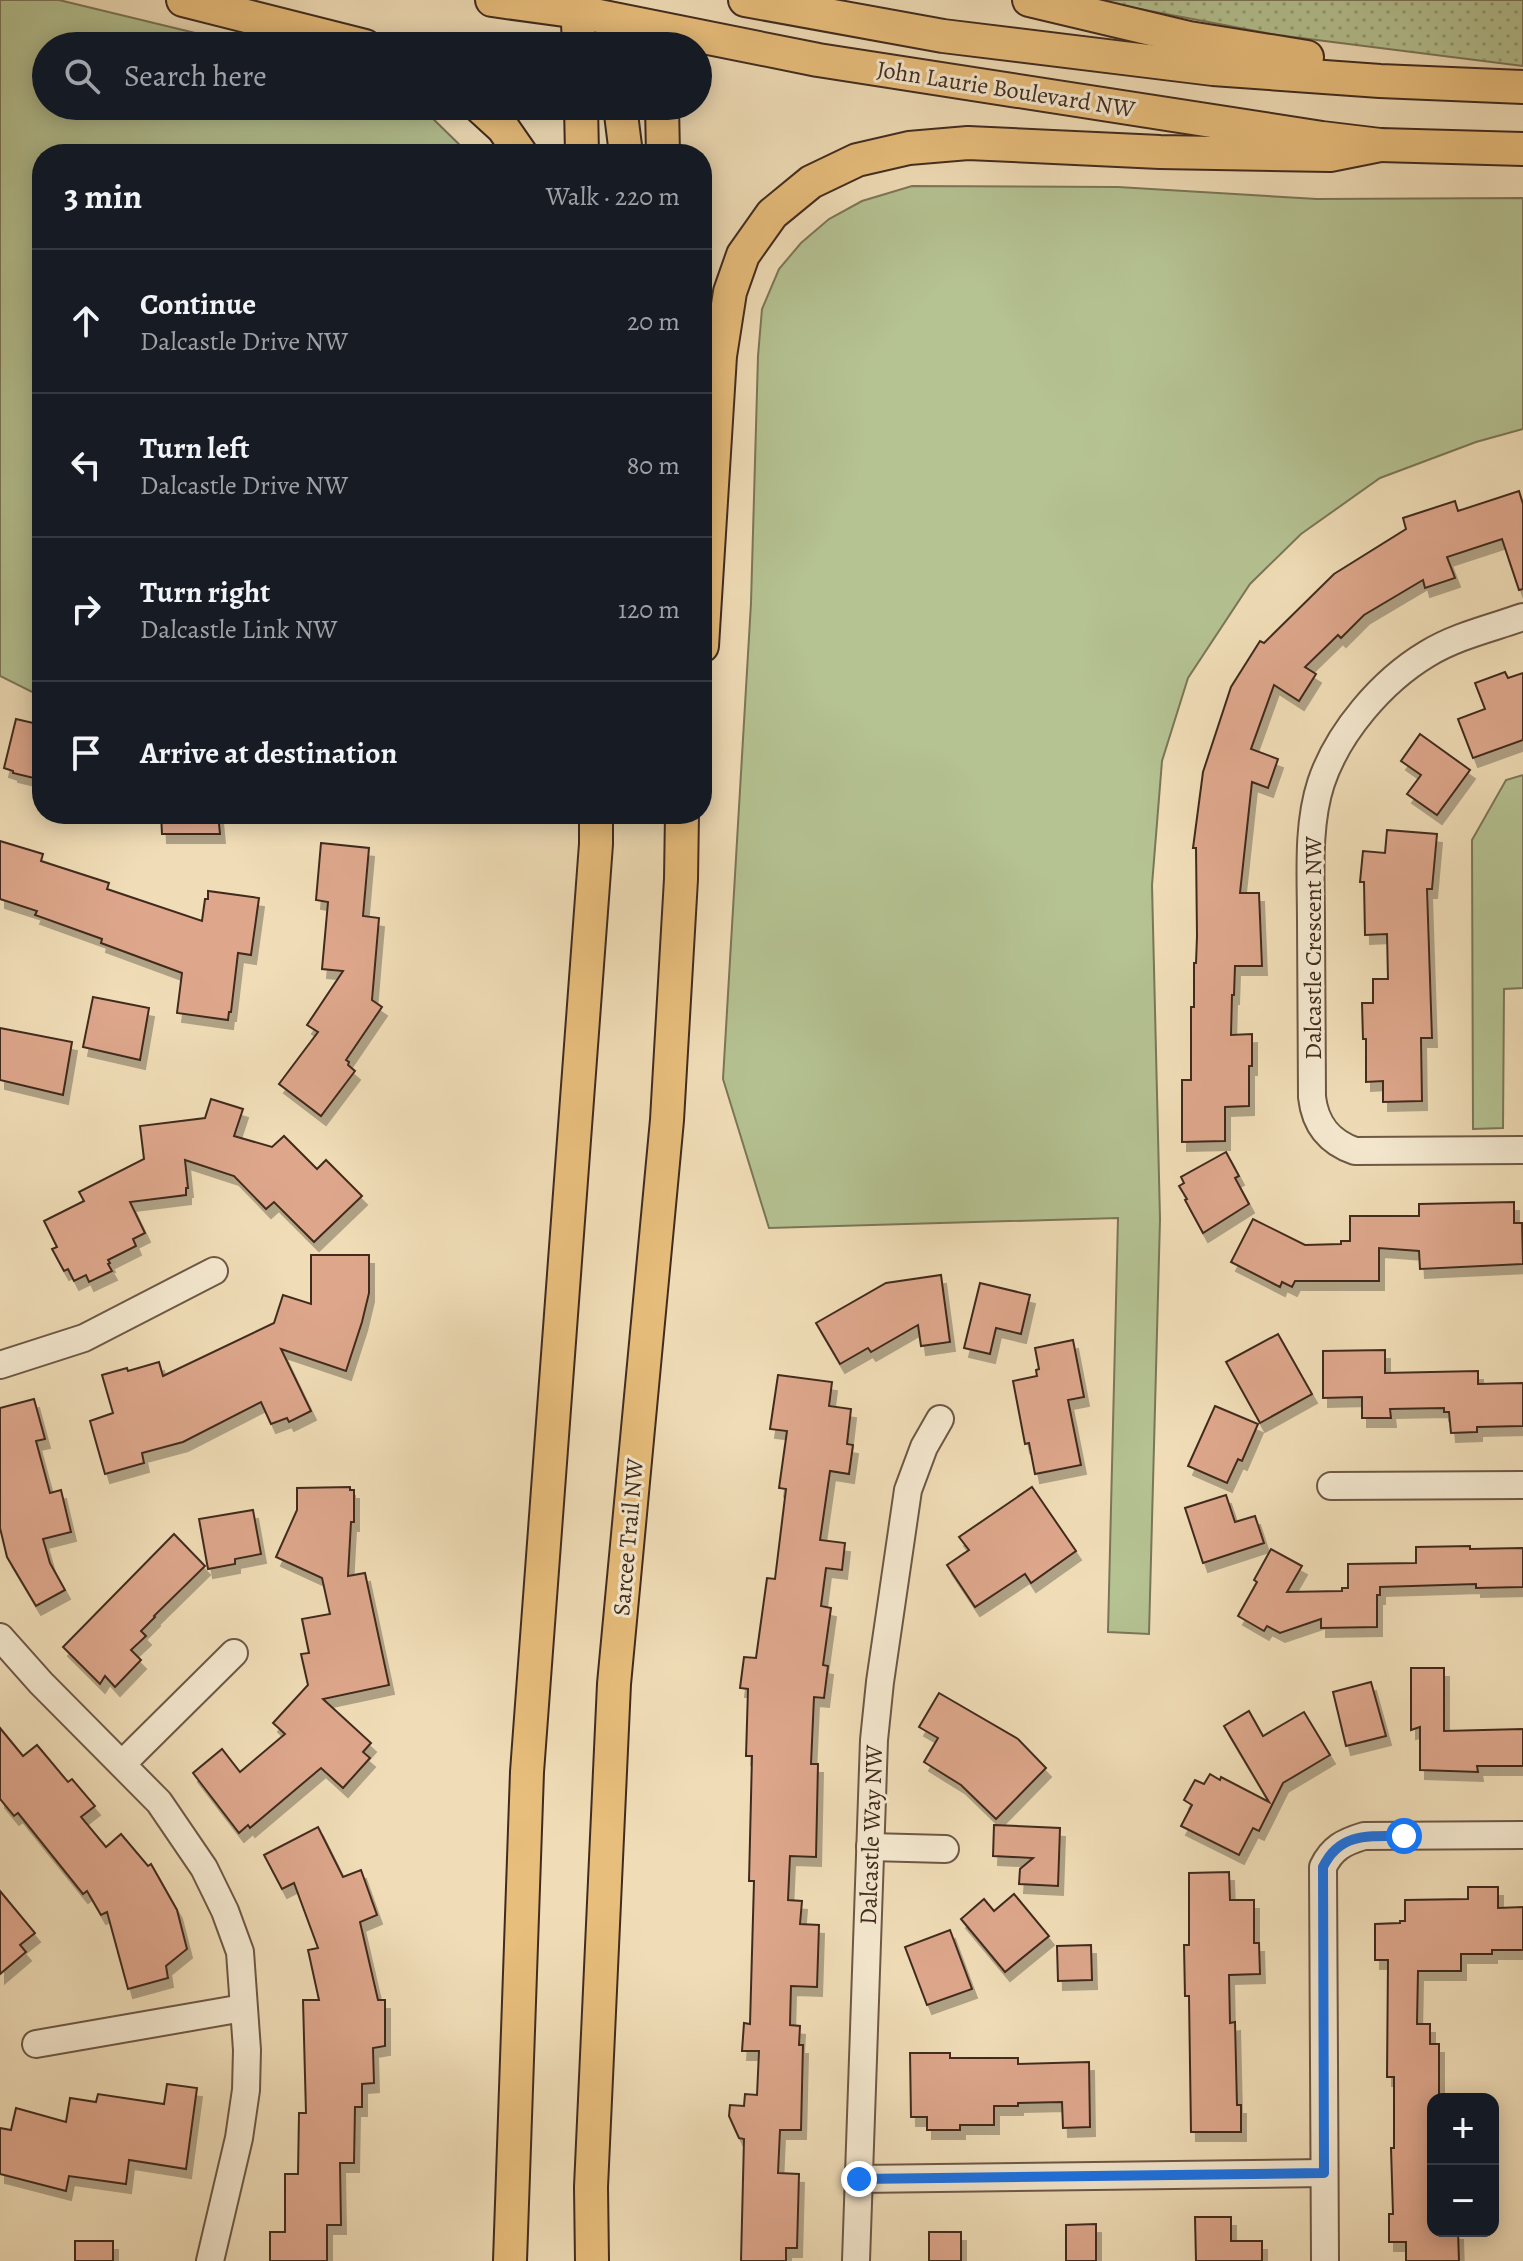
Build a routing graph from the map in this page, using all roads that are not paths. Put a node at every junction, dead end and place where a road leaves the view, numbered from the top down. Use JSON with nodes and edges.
{"nodes":[{"id":1,"x":183,"y":0,"type":"edge"},
{"id":2,"x":492,"y":0,"type":"edge"},
{"id":3,"x":634,"y":0,"type":"edge"},
{"id":4,"x":745,"y":0,"type":"edge"},
{"id":5,"x":1029,"y":0,"type":"edge"},
{"id":6,"x":594,"y":15,"type":"edge"},
{"id":7,"x":658,"y":25,"type":"edge"},
{"id":8,"x":310,"y":32,"type":"edge"},
{"id":9,"x":690,"y":32,"type":"edge"},
{"id":10,"x":712,"y":37,"type":"edge"},
{"id":11,"x":1380,"y":81,"type":"junction"},
{"id":12,"x":1523,"y":87,"type":"edge"},
{"id":13,"x":494,"y":120,"type":"edge"},
{"id":14,"x":581,"y":120,"type":"edge"},
{"id":15,"x":622,"y":120,"type":"edge"},
{"id":16,"x":662,"y":120,"type":"edge"},
{"id":17,"x":514,"y":144,"type":"edge"},
{"id":18,"x":582,"y":144,"type":"edge"},
{"id":19,"x":625,"y":144,"type":"edge"},
{"id":20,"x":663,"y":144,"type":"edge"},
{"id":21,"x":1380,"y":145,"type":"junction"},
{"id":22,"x":1523,"y":149,"type":"edge"},
{"id":23,"x":712,"y":485,"type":"edge"},
{"id":24,"x":1523,"y":617,"type":"edge"},
{"id":25,"x":596,"y":824,"type":"edge"},
{"id":26,"x":682,"y":824,"type":"edge"},
{"id":27,"x":1523,"y":1150,"type":"edge"},
{"id":28,"x":214,"y":1271,"type":"dead end"},
{"id":29,"x":0,"y":1365,"type":"edge"},
{"id":30,"x":940,"y":1419,"type":"dead end"},
{"id":31,"x":1523,"y":1485,"type":"edge"},
{"id":32,"x":1331,"y":1486,"type":"dead end"},
{"id":33,"x":0,"y":1637,"type":"edge"},
{"id":34,"x":234,"y":1653,"type":"dead end"},
{"id":35,"x":122,"y":1764,"type":"junction"},
{"id":36,"x":1523,"y":1835,"type":"edge"},
{"id":37,"x":870,"y":1847,"type":"junction"},
{"id":38,"x":945,"y":1849,"type":"dead end"},
{"id":39,"x":243,"y":2008,"type":"junction"},
{"id":40,"x":36,"y":2044,"type":"dead end"},
{"id":41,"x":1324,"y":2173,"type":"junction"},
{"id":42,"x":859,"y":2179,"type":"junction"},
{"id":43,"x":210,"y":2261,"type":"edge"},
{"id":44,"x":510,"y":2261,"type":"edge"},
{"id":45,"x":592,"y":2261,"type":"edge"},
{"id":46,"x":856,"y":2261,"type":"edge"},
{"id":47,"x":1325,"y":2261,"type":"edge"}],
"edges":[{"from":1,"to":8,"type":"main road"},
{"from":2,"to":6,"type":"main road","name":"John Laurie Boulevard NW"},
{"from":3,"to":7,"type":"main road"},
{"from":4,"to":11,"type":"main road","name":"John Laurie Boulevard NW"},
{"from":5,"to":11,"type":"main road"},
{"from":6,"to":7,"type":"main road","name":"John Laurie Boulevard NW"},
{"from":7,"to":9,"type":"main road","name":"John Laurie Boulevard NW"},
{"from":10,"to":21,"type":"main road","name":"John Laurie Boulevard NW"},
{"from":11,"to":12,"type":"main road","name":"John Laurie Boulevard NW"},
{"from":13,"to":17,"type":"main road"},
{"from":14,"to":18,"type":"main road"},
{"from":15,"to":19,"type":"main road"},
{"from":16,"to":20,"type":"main road"},
{"from":21,"to":22,"type":"main road","name":"John Laurie Boulevard NW"},
{"from":21,"to":23,"type":"main road"},
{"from":24,"to":27,"type":"street","name":"Dalcastle Crescent NW"},
{"from":25,"to":44,"type":"main road"},
{"from":26,"to":45,"type":"main road","name":"Sarcee Trail NW"},
{"from":28,"to":29,"type":"street"},
{"from":30,"to":37,"type":"street","name":"Dalcastle Way NW"},
{"from":31,"to":32,"type":"street"},
{"from":33,"to":35,"type":"street"},
{"from":34,"to":35,"type":"street"},
{"from":35,"to":39,"type":"street"},
{"from":36,"to":41,"type":"street"},
{"from":37,"to":38,"type":"street"},
{"from":37,"to":42,"type":"street","name":"Dalcastle Way NW"},
{"from":39,"to":40,"type":"street"},
{"from":39,"to":43,"type":"street"},
{"from":41,"to":42,"type":"street"},
{"from":41,"to":47,"type":"street"},
{"from":42,"to":46,"type":"street","name":"Dalcastle Way NW"}]}
